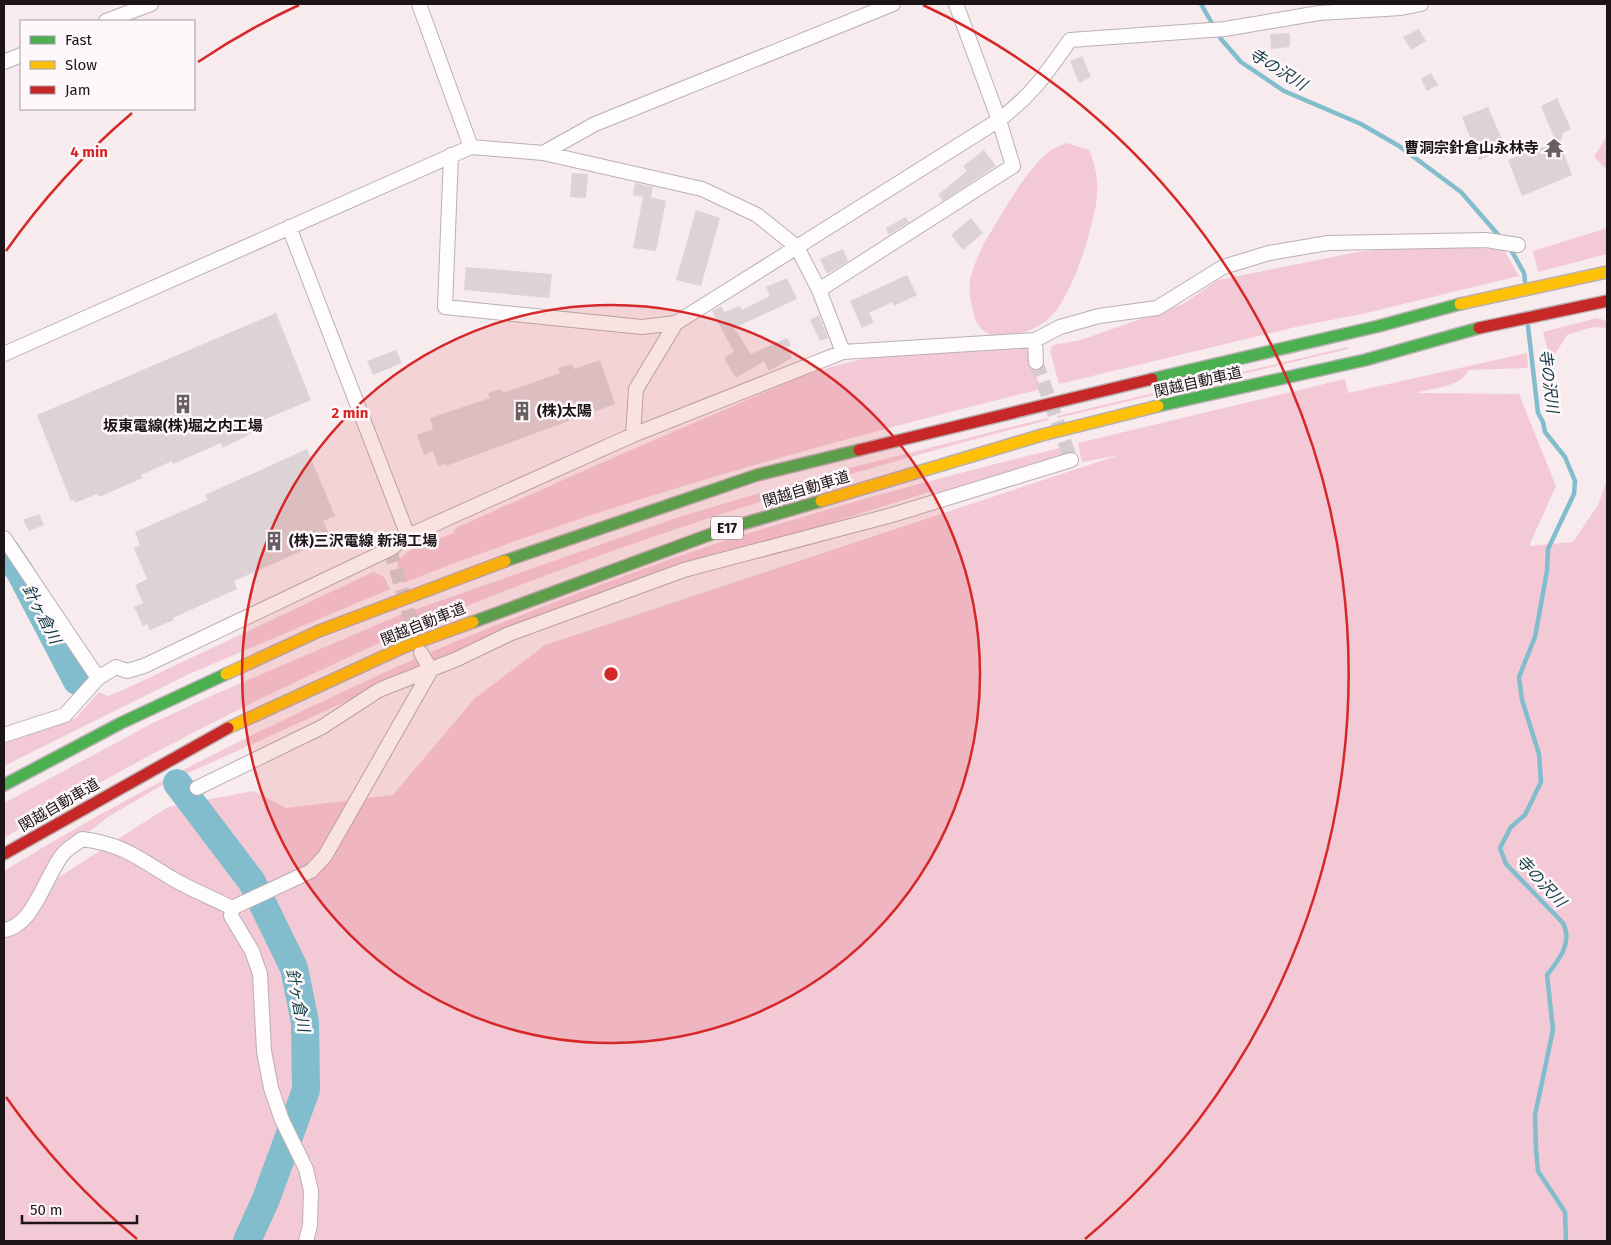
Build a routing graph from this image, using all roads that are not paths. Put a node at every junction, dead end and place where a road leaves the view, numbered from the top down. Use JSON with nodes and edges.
{"nodes":[{"id":1,"x":150,"y":4,"type":"edge"},
{"id":2,"x":419,"y":4,"type":"edge"},
{"id":3,"x":893,"y":4,"type":"edge"},
{"id":4,"x":956,"y":4,"type":"edge"},
{"id":5,"x":1421,"y":4,"type":"edge"},
{"id":6,"x":109,"y":20,"type":"edge"},
{"id":7,"x":20,"y":55,"type":"edge"},
{"id":8,"x":4,"y":62,"type":"edge"},
{"id":9,"x":999,"y":120,"type":"junction"},
{"id":10,"x":471,"y":146,"type":"junction"},
{"id":11,"x":543,"y":153,"type":"junction"},
{"id":12,"x":451,"y":155,"type":"junction"},
{"id":13,"x":289,"y":227,"type":"junction"},
{"id":14,"x":1515,"y":245,"type":"dead end"},
{"id":15,"x":797,"y":247,"type":"junction"},
{"id":16,"x":1607,"y":272,"type":"edge"},
{"id":17,"x":819,"y":290,"type":"junction"},
{"id":18,"x":1607,"y":301,"type":"edge"},
{"id":19,"x":676,"y":323,"type":"junction"},
{"id":20,"x":1035,"y":340,"type":"junction"},
{"id":21,"x":843,"y":352,"type":"junction"},
{"id":22,"x":4,"y":354,"type":"edge"},
{"id":23,"x":1036,"y":362,"type":"tunnel mouth"},
{"id":24,"x":633,"y":435,"type":"junction"},
{"id":25,"x":1071,"y":460,"type":"dead end"},
{"id":26,"x":408,"y":536,"type":"junction"},
{"id":27,"x":4,"y":538,"type":"edge"},
{"id":28,"x":421,"y":653,"type":"tunnel mouth"},
{"id":29,"x":431,"y":670,"type":"junction"},
{"id":30,"x":98,"y":678,"type":"junction"},
{"id":31,"x":4,"y":735,"type":"edge"},
{"id":32,"x":4,"y":785,"type":"edge"},
{"id":33,"x":197,"y":788,"type":"dead end"},
{"id":34,"x":4,"y":854,"type":"edge"},
{"id":35,"x":232,"y":908,"type":"junction"},
{"id":36,"x":4,"y":930,"type":"edge"},
{"id":37,"x":306,"y":1241,"type":"edge"}],
"edges":[{"from":1,"to":6,"type":"street"},
{"from":2,"to":10,"type":"street"},
{"from":3,"to":11,"type":"street"},
{"from":4,"to":9,"type":"street"},
{"from":5,"to":9,"type":"street"},
{"from":7,"to":8,"type":"street"},
{"from":9,"to":15,"type":"street"},
{"from":9,"to":17,"type":"street"},
{"from":10,"to":11,"type":"street"},
{"from":10,"to":12,"type":"street"},
{"from":11,"to":15,"type":"street"},
{"from":12,"to":13,"type":"street"},
{"from":12,"to":19,"type":"street"},
{"from":13,"to":22,"type":"street"},
{"from":13,"to":26,"type":"street"},
{"from":14,"to":20,"type":"street"},
{"from":15,"to":17,"type":"street"},
{"from":15,"to":19,"type":"street"},
{"from":16,"to":32,"type":"highway","name":"関越自動車道"},
{"from":17,"to":21,"type":"street"},
{"from":18,"to":34,"type":"highway","name":"関越自動車道","number":"E17"},
{"from":19,"to":24,"type":"street"},
{"from":20,"to":21,"type":"street"},
{"from":20,"to":23,"type":"street"},
{"from":21,"to":24,"type":"street"},
{"from":24,"to":26,"type":"street"},
{"from":25,"to":29,"type":"street"},
{"from":26,"to":30,"type":"street"},
{"from":27,"to":30,"type":"street"},
{"from":28,"to":29,"type":"street"},
{"from":29,"to":33,"type":"street"},
{"from":29,"to":35,"type":"street"},
{"from":30,"to":31,"type":"street"},
{"from":35,"to":36,"type":"street"},
{"from":35,"to":37,"type":"street"}]}
